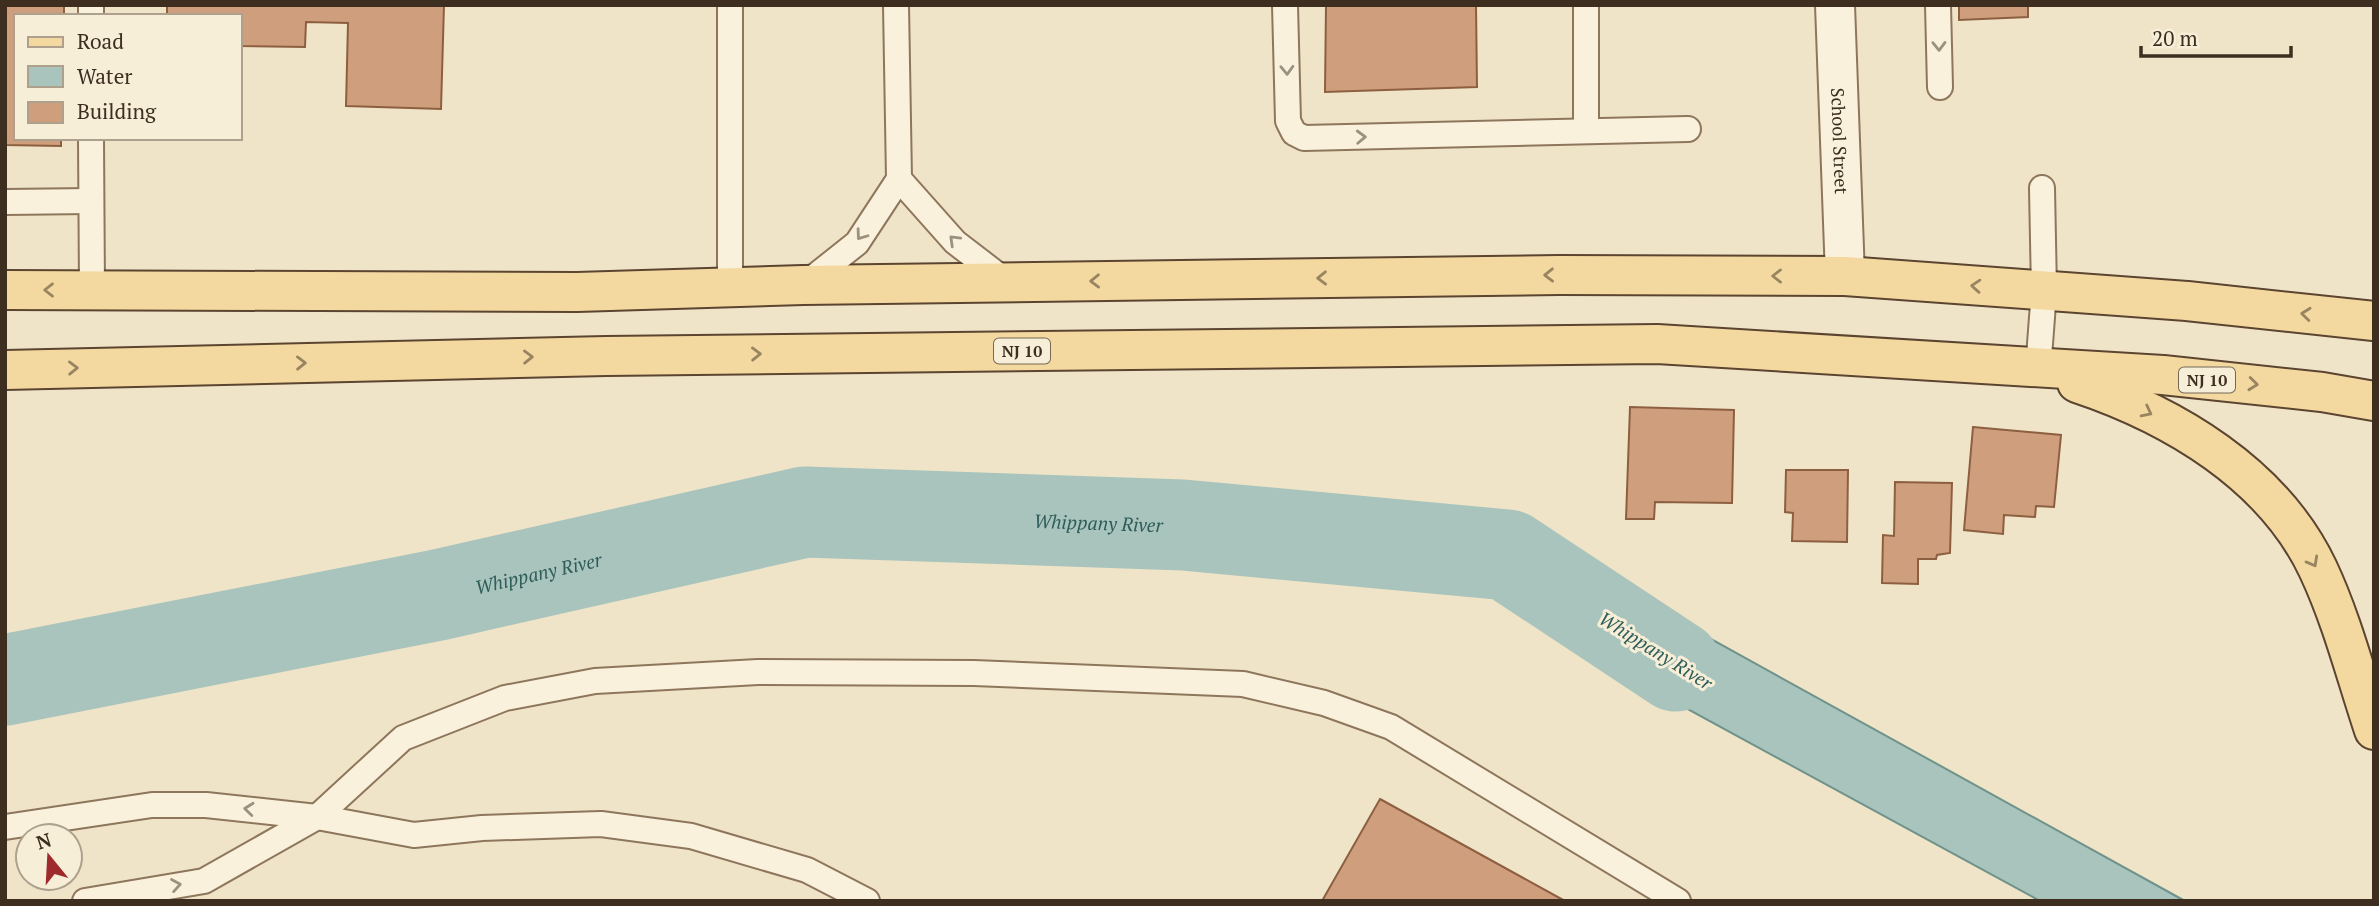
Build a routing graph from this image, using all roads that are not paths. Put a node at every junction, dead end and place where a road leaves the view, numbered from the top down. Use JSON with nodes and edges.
{"nodes":[{"id":1,"x":730,"y":5,"type":"edge"},
{"id":2,"x":896,"y":5,"type":"edge"},
{"id":3,"x":1285,"y":5,"type":"edge"},
{"id":4,"x":1586,"y":5,"type":"edge"},
{"id":5,"x":1835,"y":5,"type":"edge"},
{"id":6,"x":1938,"y":5,"type":"edge"},
{"id":7,"x":1940,"y":87,"type":"dead end"},
{"id":8,"x":1688,"y":129,"type":"dead end"},
{"id":9,"x":1587,"y":130,"type":"junction"},
{"id":10,"x":91,"y":140,"type":"edge"},
{"id":11,"x":898,"y":178,"type":"junction"},
{"id":12,"x":2042,"y":188,"type":"dead end"},
{"id":13,"x":91,"y":201,"type":"junction"},
{"id":14,"x":5,"y":202,"type":"edge"},
{"id":15,"x":1845,"y":276,"type":"junction"},
{"id":16,"x":1007,"y":282,"type":"junction"},
{"id":17,"x":803,"y":285,"type":"junction"},
{"id":18,"x":730,"y":289,"type":"junction"},
{"id":19,"x":5,"y":290,"type":"edge"},
{"id":20,"x":92,"y":290,"type":"junction"},
{"id":21,"x":2044,"y":291,"type":"junction"},
{"id":22,"x":2374,"y":321,"type":"edge"},
{"id":23,"x":5,"y":370,"type":"edge"},
{"id":24,"x":2038,"y":370,"type":"junction"},
{"id":25,"x":2374,"y":401,"type":"edge"},
{"id":26,"x":2374,"y":730,"type":"edge"},
{"id":27,"x":317,"y":817,"type":"junction"},
{"id":28,"x":5,"y":827,"type":"edge"},
{"id":29,"x":85,"y":901,"type":"edge"},
{"id":30,"x":867,"y":901,"type":"edge"},
{"id":31,"x":1678,"y":901,"type":"edge"}],
"edges":[{"from":1,"to":18,"type":"lane"},
{"from":2,"to":11,"type":"lane"},
{"from":3,"to":9,"type":"lane","one_way":true},
{"from":4,"to":9,"type":"lane"},
{"from":5,"to":15,"type":"street","name":"School Street"},
{"from":6,"to":7,"type":"lane","one_way":true},
{"from":8,"to":9,"type":"lane"},
{"from":10,"to":13,"type":"lane"},
{"from":16,"to":11,"type":"lane","one_way":true},
{"from":11,"to":17,"type":"lane","one_way":true},
{"from":12,"to":21,"type":"lane"},
{"from":13,"to":14,"type":"lane"},
{"from":13,"to":20,"type":"lane"},
{"from":15,"to":16,"type":"main road","one_way":true},
{"from":21,"to":15,"type":"main road","one_way":true},
{"from":16,"to":17,"type":"main road"},
{"from":17,"to":18,"type":"main road"},
{"from":18,"to":20,"type":"main road"},
{"from":20,"to":19,"type":"main road","one_way":true},
{"from":22,"to":21,"type":"main road","one_way":true},
{"from":21,"to":24,"type":"lane"},
{"from":23,"to":24,"type":"main road","number":"NJ 10","one_way":true},
{"from":24,"to":25,"type":"main road","number":"NJ 10","one_way":true},
{"from":24,"to":26,"type":"main road","one_way":true},
{"from":27,"to":28,"type":"lane","one_way":true},
{"from":29,"to":27,"type":"lane","one_way":true},
{"from":27,"to":30,"type":"lane"},
{"from":27,"to":31,"type":"lane"}]}
